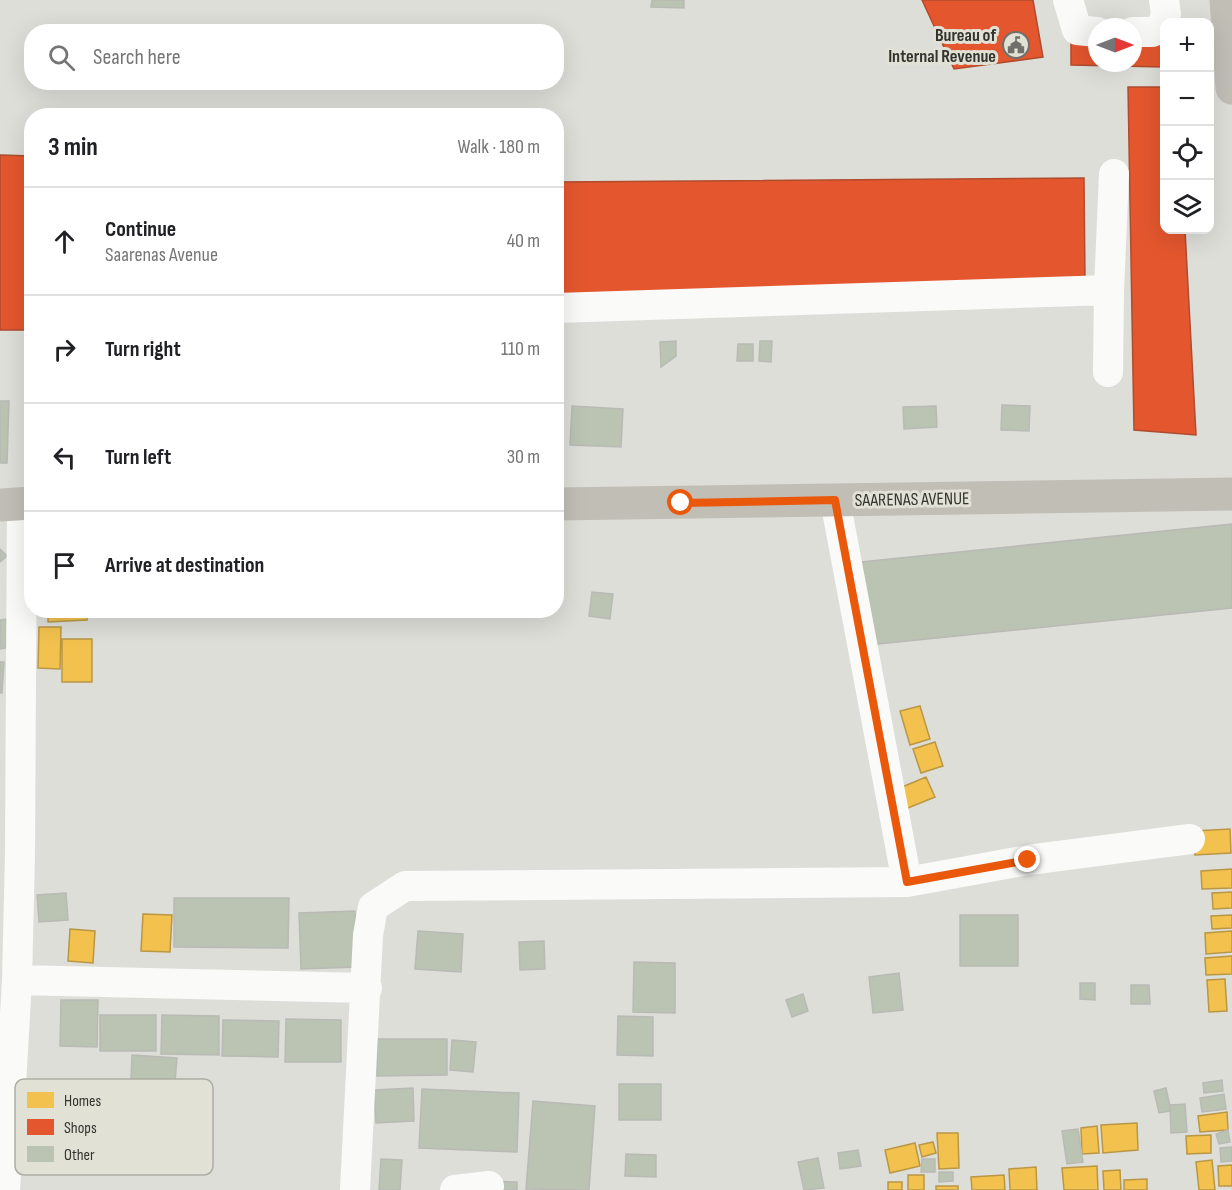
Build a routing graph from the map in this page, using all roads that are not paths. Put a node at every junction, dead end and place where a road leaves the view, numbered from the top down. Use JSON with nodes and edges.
{"nodes":[{"id":1,"x":1068,"y":0,"type":"edge"},
{"id":2,"x":1164,"y":0,"type":"edge"},
{"id":3,"x":1226,"y":0,"type":"edge"},
{"id":4,"x":1088,"y":31,"type":"edge"},
{"id":5,"x":1142,"y":32,"type":"edge"},
{"id":6,"x":1232,"y":88,"type":"edge"},
{"id":7,"x":1114,"y":174,"type":"dead end"},
{"id":8,"x":1109,"y":290,"type":"junction"},
{"id":9,"x":564,"y":308,"type":"edge"},
{"id":10,"x":1108,"y":372,"type":"dead end"},
{"id":11,"x":1232,"y":494,"type":"edge"},
{"id":12,"x":835,"y":500,"type":"junction"},
{"id":13,"x":18,"y":504,"type":"edge"},
{"id":14,"x":564,"y":504,"type":"edge"},
{"id":15,"x":1190,"y":839,"type":"dead end"},
{"id":16,"x":10,"y":855,"type":"edge"},
{"id":17,"x":907,"y":882,"type":"junction"},
{"id":18,"x":17,"y":981,"type":"junction"},
{"id":19,"x":367,"y":988,"type":"junction"},
{"id":20,"x":489,"y":1186,"type":"dead end"},
{"id":21,"x":5,"y":1190,"type":"edge"},
{"id":22,"x":356,"y":1190,"type":"edge"},
{"id":23,"x":455,"y":1190,"type":"edge"}],
"edges":[{"from":1,"to":4,"type":"street"},
{"from":2,"to":5,"type":"street"},
{"from":3,"to":6,"type":"main road"},
{"from":7,"to":8,"type":"street"},
{"from":8,"to":9,"type":"street"},
{"from":8,"to":10,"type":"street"},
{"from":11,"to":12,"type":"main road","name":"SAARENAS AVENUE"},
{"from":12,"to":14,"type":"main road","name":"SAARENAS AVENUE"},
{"from":12,"to":17,"type":"street"},
{"from":13,"to":16,"type":"street"},
{"from":15,"to":17,"type":"street"},
{"from":16,"to":18,"type":"street"},
{"from":17,"to":19,"type":"street"},
{"from":18,"to":19,"type":"street"},
{"from":18,"to":21,"type":"street"},
{"from":19,"to":22,"type":"street"},
{"from":20,"to":23,"type":"street"}]}
